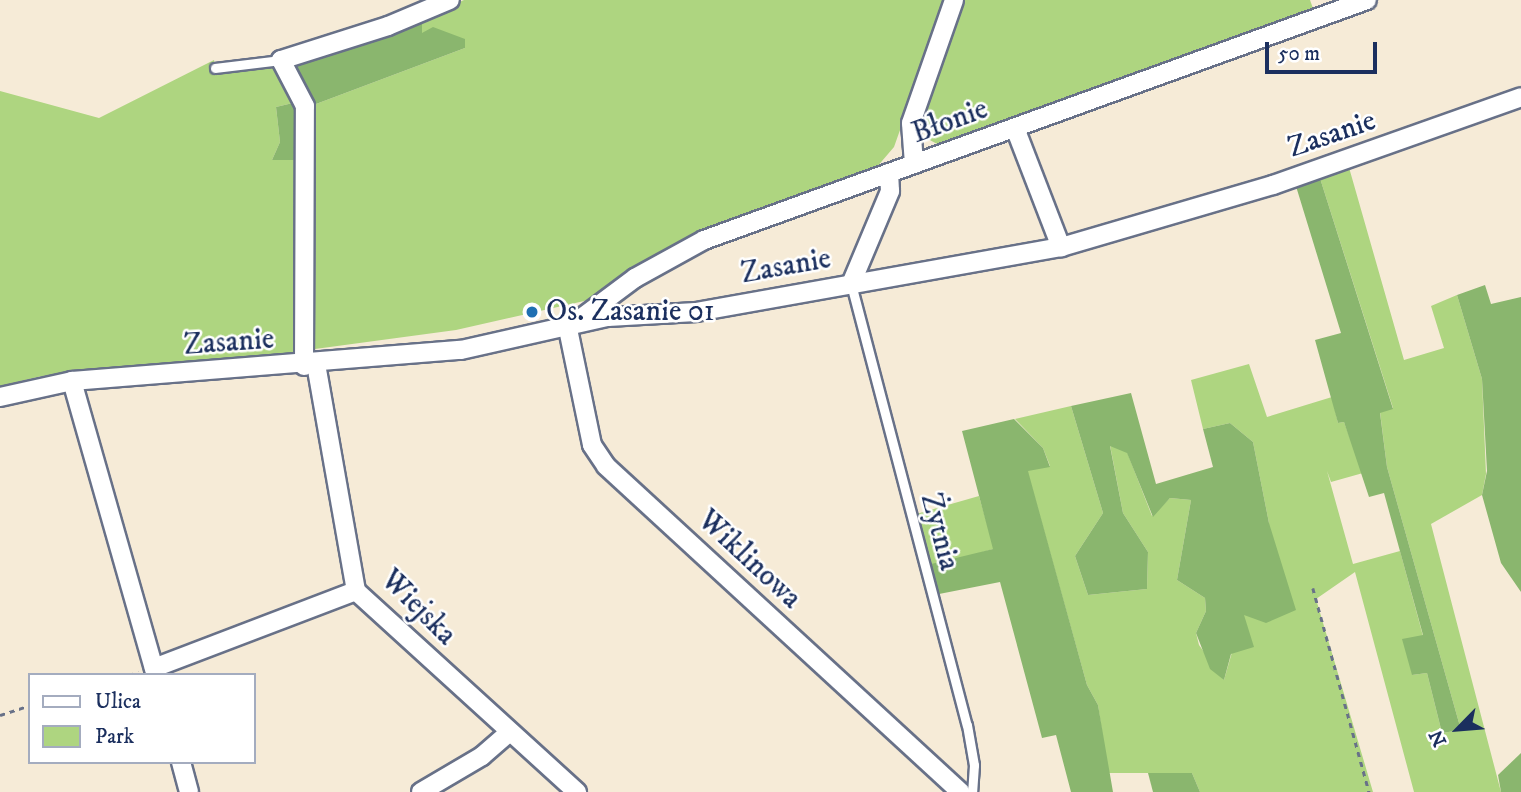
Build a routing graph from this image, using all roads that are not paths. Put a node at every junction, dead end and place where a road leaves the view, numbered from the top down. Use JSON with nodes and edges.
{"nodes":[{"id":1,"x":450,"y":0,"type":"edge"},
{"id":2,"x":954,"y":0,"type":"edge"},
{"id":3,"x":1367,"y":0,"type":"edge"},
{"id":4,"x":281,"y":60,"type":"junction"},
{"id":5,"x":215,"y":68,"type":"dead end"},
{"id":6,"x":1521,"y":97,"type":"edge"},
{"id":7,"x":1015,"y":128,"type":"junction"},
{"id":8,"x":914,"y":164,"type":"junction"},
{"id":9,"x":888,"y":173,"type":"junction"},
{"id":10,"x":1061,"y":247,"type":"junction"},
{"id":11,"x":851,"y":284,"type":"junction"},
{"id":12,"x":568,"y":329,"type":"junction"},
{"id":13,"x":310,"y":365,"type":"junction"},
{"id":14,"x":72,"y":381,"type":"junction"},
{"id":15,"x":0,"y":397,"type":"edge"},
{"id":16,"x":356,"y":591,"type":"junction"},
{"id":17,"x":155,"y":671,"type":"edge"},
{"id":18,"x":510,"y":732,"type":"junction"},
{"id":19,"x":182,"y":764,"type":"edge"},
{"id":20,"x":190,"y":792,"type":"edge"},
{"id":21,"x":421,"y":792,"type":"edge"},
{"id":22,"x":577,"y":792,"type":"edge"},
{"id":23,"x":961,"y":792,"type":"edge"},
{"id":24,"x":972,"y":792,"type":"edge"}],
"edges":[{"from":1,"to":4,"type":"street"},
{"from":2,"to":8,"type":"street"},
{"from":3,"to":7,"type":"street","name":"Błonie"},
{"from":4,"to":5,"type":"lane"},
{"from":4,"to":13,"type":"street","name":"Wiejska"},
{"from":6,"to":10,"type":"street","name":"Zasanie"},
{"from":7,"to":8,"type":"street","name":"Błonie"},
{"from":7,"to":10,"type":"street"},
{"from":8,"to":9,"type":"street","name":"Błonie"},
{"from":9,"to":11,"type":"street"},
{"from":9,"to":12,"type":"street","name":"Błonie"},
{"from":10,"to":11,"type":"street","name":"Zasanie"},
{"from":11,"to":12,"type":"street","name":"Zasanie"},
{"from":11,"to":24,"type":"lane","name":"Żytnia"},
{"from":12,"to":13,"type":"street","name":"Zasanie"},
{"from":12,"to":23,"type":"street","name":"Wiklinowa"},
{"from":13,"to":14,"type":"street","name":"Zasanie"},
{"from":13,"to":16,"type":"street","name":"Wiejska"},
{"from":14,"to":15,"type":"street","name":"Zasanie"},
{"from":14,"to":17,"type":"street"},
{"from":16,"to":17,"type":"street"},
{"from":16,"to":18,"type":"street","name":"Wiejska"},
{"from":18,"to":21,"type":"street"},
{"from":18,"to":22,"type":"street","name":"Wiejska"},
{"from":19,"to":20,"type":"street"}]}
